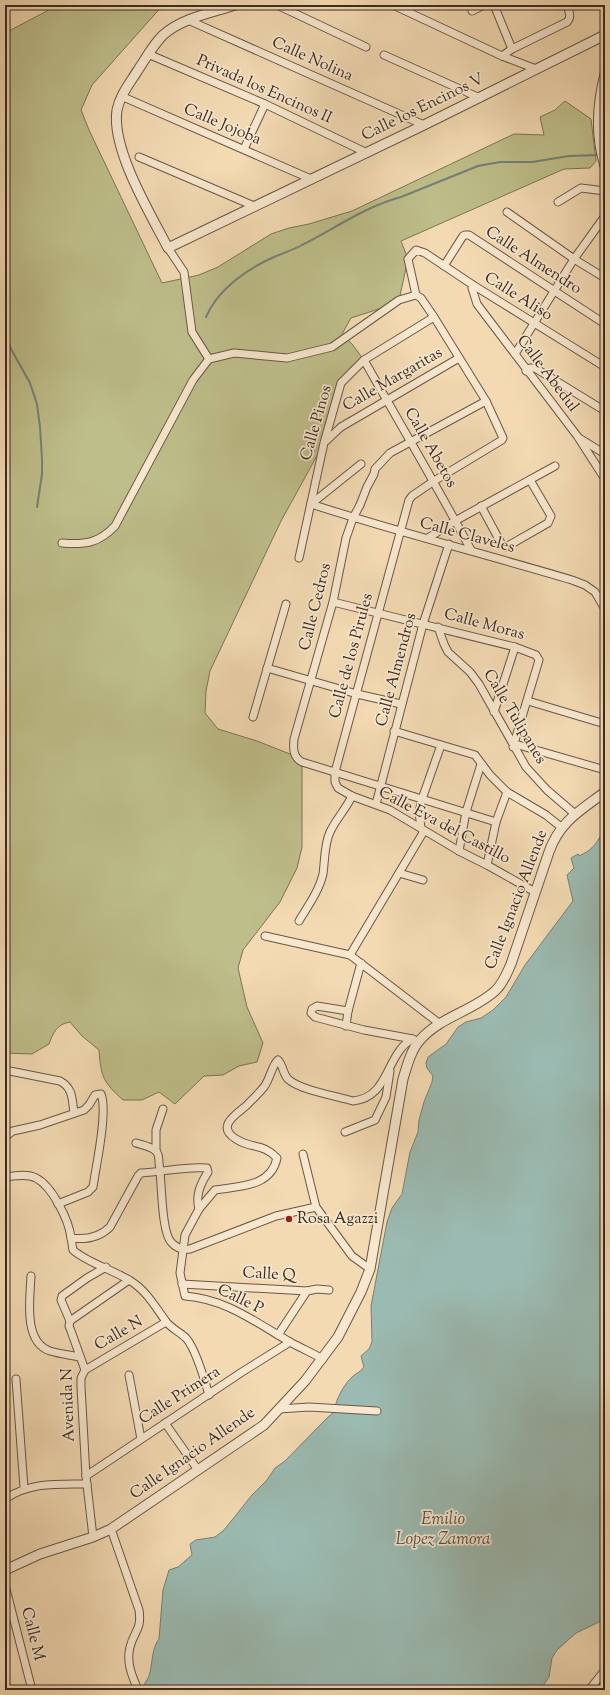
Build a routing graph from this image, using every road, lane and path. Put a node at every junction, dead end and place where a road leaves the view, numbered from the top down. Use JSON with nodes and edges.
{"nodes":[{"id":1,"x":235,"y":5,"type":"edge"},
{"id":2,"x":277,"y":5,"type":"edge"},
{"id":3,"x":393,"y":5,"type":"edge"},
{"id":4,"x":484,"y":5,"type":"edge"},
{"id":5,"x":494,"y":5,"type":"edge"},
{"id":6,"x":567,"y":5,"type":"edge"},
{"id":7,"x":472,"y":10,"type":"dead end"},
{"id":8,"x":188,"y":20,"type":"junction"},
{"id":9,"x":605,"y":35,"type":"edge"},
{"id":10,"x":366,"y":46,"type":"dead end"},
{"id":11,"x":512,"y":49,"type":"junction"},
{"id":12,"x":148,"y":54,"type":"junction"},
{"id":13,"x":384,"y":55,"type":"dead end"},
{"id":14,"x":502,"y":56,"type":"junction"},
{"id":15,"x":536,"y":69,"type":"junction"},
{"id":16,"x":605,"y":74,"type":"edge"},
{"id":17,"x":121,"y":96,"type":"junction"},
{"id":18,"x":480,"y":98,"type":"junction"},
{"id":19,"x":265,"y":104,"type":"junction"},
{"id":20,"x":424,"y":125,"type":"junction"},
{"id":21,"x":244,"y":149,"type":"junction"},
{"id":22,"x":367,"y":153,"type":"junction"},
{"id":23,"x":138,"y":157,"type":"dead end"},
{"id":24,"x":605,"y":165,"type":"edge"},
{"id":25,"x":311,"y":179,"type":"junction"},
{"id":26,"x":605,"y":191,"type":"edge"},
{"id":27,"x":558,"y":202,"type":"dead end"},
{"id":28,"x":254,"y":206,"type":"junction"},
{"id":29,"x":507,"y":212,"type":"dead end"},
{"id":30,"x":605,"y":216,"type":"edge"},
{"id":31,"x":168,"y":248,"type":"junction"},
{"id":32,"x":574,"y":259,"type":"junction"},
{"id":33,"x":444,"y":266,"type":"junction"},
{"id":34,"x":605,"y":278,"type":"edge"},
{"id":35,"x":473,"y":285,"type":"junction"},
{"id":36,"x":554,"y":292,"type":"junction"},
{"id":37,"x":416,"y":295,"type":"junction"},
{"id":38,"x":434,"y":317,"type":"junction"},
{"id":39,"x":534,"y":323,"type":"junction"},
{"id":40,"x":605,"y":324,"type":"edge"},
{"id":41,"x":514,"y":354,"type":"junction"},
{"id":42,"x":459,"y":358,"type":"junction"},
{"id":43,"x":209,"y":359,"type":"junction"},
{"id":44,"x":364,"y":360,"type":"junction"},
{"id":45,"x":605,"y":367,"type":"edge"},
{"id":46,"x":526,"y":371,"type":"junction"},
{"id":47,"x":387,"y":401,"type":"junction"},
{"id":48,"x":486,"y":401,"type":"junction"},
{"id":49,"x":605,"y":411,"type":"edge"},
{"id":50,"x":578,"y":437,"type":"junction"},
{"id":51,"x":410,"y":442,"type":"junction"},
{"id":52,"x":324,"y":444,"type":"junction"},
{"id":53,"x":605,"y":454,"type":"edge"},
{"id":54,"x":360,"y":464,"type":"dead end"},
{"id":55,"x":555,"y":466,"type":"dead end"},
{"id":56,"x":605,"y":479,"type":"edge"},
{"id":57,"x":530,"y":480,"type":"junction"},
{"id":58,"x":434,"y":481,"type":"junction"},
{"id":59,"x":311,"y":504,"type":"junction"},
{"id":60,"x":481,"y":506,"type":"junction"},
{"id":61,"x":353,"y":518,"type":"junction"},
{"id":62,"x":455,"y":521,"type":"junction"},
{"id":63,"x":400,"y":532,"type":"junction"},
{"id":64,"x":428,"y":538,"type":"junction"},
{"id":65,"x":62,"y":543,"type":"dead end"},
{"id":66,"x":449,"y":544,"type":"junction"},
{"id":67,"x":506,"y":547,"type":"junction"},
{"id":68,"x":471,"y":550,"type":"junction"},
{"id":69,"x":299,"y":558,"type":"dead end"},
{"id":70,"x":501,"y":559,"type":"junction"},
{"id":71,"x":333,"y":602,"type":"junction"},
{"id":72,"x":286,"y":604,"type":"dead end"},
{"id":73,"x":605,"y":610,"type":"edge"},
{"id":74,"x":379,"y":612,"type":"junction"},
{"id":75,"x":423,"y":624,"type":"junction"},
{"id":76,"x":438,"y":627,"type":"junction"},
{"id":77,"x":516,"y":647,"type":"junction"},
{"id":78,"x":267,"y":668,"type":"junction"},
{"id":79,"x":311,"y":682,"type":"junction"},
{"id":80,"x":357,"y":694,"type":"junction"},
{"id":81,"x":528,"y":701,"type":"junction"},
{"id":82,"x":401,"y":704,"type":"junction"},
{"id":83,"x":494,"y":712,"type":"junction"},
{"id":84,"x":253,"y":717,"type":"dead end"},
{"id":85,"x":605,"y":724,"type":"edge"},
{"id":86,"x":394,"y":731,"type":"junction"},
{"id":87,"x":441,"y":745,"type":"junction"},
{"id":88,"x":514,"y":745,"type":"junction"},
{"id":89,"x":481,"y":764,"type":"junction"},
{"id":90,"x":605,"y":770,"type":"edge"},
{"id":91,"x":335,"y":772,"type":"junction"},
{"id":92,"x":381,"y":786,"type":"junction"},
{"id":93,"x":338,"y":788,"type":"joint"},
{"id":94,"x":507,"y":792,"type":"junction"},
{"id":95,"x":605,"y":792,"type":"edge"},
{"id":96,"x":352,"y":796,"type":"junction"},
{"id":97,"x":422,"y":799,"type":"junction"},
{"id":98,"x":376,"y":804,"type":"junction"},
{"id":99,"x":466,"y":812,"type":"junction"},
{"id":100,"x":575,"y":814,"type":"junction"},
{"id":101,"x":496,"y":822,"type":"junction"},
{"id":102,"x":561,"y":827,"type":"junction"},
{"id":103,"x":422,"y":830,"type":"junction"},
{"id":104,"x":459,"y":851,"type":"junction"},
{"id":105,"x":487,"y":864,"type":"junction"},
{"id":106,"x":399,"y":873,"type":"junction"},
{"id":107,"x":423,"y":880,"type":"dead end"},
{"id":108,"x":535,"y":892,"type":"junction"},
{"id":109,"x":299,"y":921,"type":"dead end"},
{"id":110,"x":265,"y":936,"type":"dead end"},
{"id":111,"x":350,"y":955,"type":"junction"},
{"id":112,"x":361,"y":963,"type":"junction"},
{"id":113,"x":348,"y":1011,"type":"junction"},
{"id":114,"x":440,"y":1024,"type":"junction"},
{"id":115,"x":346,"y":1026,"type":"junction"},
{"id":116,"x":416,"y":1040,"type":"junction"},
{"id":117,"x":391,"y":1066,"type":"junction"},
{"id":118,"x":5,"y":1070,"type":"edge"},
{"id":119,"x":163,"y":1109,"type":"dead end"},
{"id":120,"x":74,"y":1113,"type":"junction"},
{"id":121,"x":345,"y":1132,"type":"dead end"},
{"id":122,"x":5,"y":1137,"type":"edge"},
{"id":123,"x":136,"y":1143,"type":"dead end"},
{"id":124,"x":156,"y":1151,"type":"junction"},
{"id":125,"x":303,"y":1154,"type":"dead end"},
{"id":126,"x":161,"y":1172,"type":"junction"},
{"id":127,"x":5,"y":1177,"type":"edge"},
{"id":128,"x":58,"y":1204,"type":"junction"},
{"id":129,"x":316,"y":1207,"type":"junction"},
{"id":130,"x":199,"y":1209,"type":"junction"},
{"id":131,"x":71,"y":1238,"type":"junction"},
{"id":132,"x":183,"y":1249,"type":"junction"},
{"id":133,"x":106,"y":1267,"type":"junction"},
{"id":134,"x":370,"y":1269,"type":"junction"},
{"id":135,"x":31,"y":1276,"type":"dead end"},
{"id":136,"x":129,"y":1280,"type":"junction"},
{"id":137,"x":182,"y":1284,"type":"junction"},
{"id":138,"x":329,"y":1290,"type":"dead end"},
{"id":139,"x":307,"y":1291,"type":"junction"},
{"id":140,"x":70,"y":1321,"type":"junction"},
{"id":141,"x":166,"y":1322,"type":"junction"},
{"id":142,"x":278,"y":1335,"type":"junction"},
{"id":143,"x":290,"y":1342,"type":"junction"},
{"id":144,"x":80,"y":1357,"type":"junction"},
{"id":145,"x":323,"y":1359,"type":"junction"},
{"id":146,"x":85,"y":1370,"type":"junction"},
{"id":147,"x":129,"y":1375,"type":"dead end"},
{"id":148,"x":16,"y":1379,"type":"dead end"},
{"id":149,"x":210,"y":1395,"type":"junction"},
{"id":150,"x":279,"y":1409,"type":"junction"},
{"id":151,"x":377,"y":1411,"type":"dead end"},
{"id":152,"x":165,"y":1423,"type":"junction"},
{"id":153,"x":141,"y":1439,"type":"junction"},
{"id":154,"x":198,"y":1470,"type":"junction"},
{"id":155,"x":86,"y":1476,"type":"junction"},
{"id":156,"x":87,"y":1484,"type":"junction"},
{"id":157,"x":24,"y":1488,"type":"junction"},
{"id":158,"x":5,"y":1499,"type":"edge"},
{"id":159,"x":111,"y":1529,"type":"junction"},
{"id":160,"x":93,"y":1537,"type":"junction"},
{"id":161,"x":5,"y":1570,"type":"edge"},
{"id":162,"x":5,"y":1585,"type":"edge"},
{"id":163,"x":605,"y":1670,"type":"edge"},
{"id":164,"x":32,"y":1690,"type":"edge"},
{"id":165,"x":138,"y":1690,"type":"edge"},
{"id":166,"x":589,"y":1690,"type":"edge"}],
"edges":[{"from":1,"to":8,"type":"street"},
{"from":2,"to":10,"type":"street"},
{"from":3,"to":14,"type":"street"},
{"from":4,"to":7,"type":"street"},
{"from":5,"to":11,"type":"street"},
{"from":6,"to":11,"type":"street"},
{"from":8,"to":12,"type":"street"},
{"from":8,"to":20,"type":"street","name":"Calle Nolina"},
{"from":9,"to":15,"type":"street","name":"Calle los Encinos V"},
{"from":11,"to":14,"type":"street"},
{"from":12,"to":17,"type":"street"},
{"from":12,"to":19,"type":"street","name":"Privada los Encinos II"},
{"from":13,"to":18,"type":"street"},
{"from":14,"to":15,"type":"street"},
{"from":15,"to":18,"type":"street","name":"Calle los Encinos V"},
{"from":16,"to":24,"type":"street"},
{"from":17,"to":21,"type":"street","name":"Calle Jojoba"},
{"from":17,"to":31,"type":"street"},
{"from":18,"to":20,"type":"street","name":"Calle los Encinos V"},
{"from":19,"to":21,"type":"street"},
{"from":19,"to":22,"type":"street","name":"Privada los Encinos II"},
{"from":20,"to":22,"type":"street","name":"Calle los Encinos V"},
{"from":21,"to":25,"type":"street","name":"Calle Jojoba"},
{"from":22,"to":25,"type":"street","name":"Calle los Encinos V"},
{"from":23,"to":28,"type":"street"},
{"from":25,"to":28,"type":"street","name":"Calle los Encinos V"},
{"from":26,"to":27,"type":"street"},
{"from":28,"to":31,"type":"street","name":"Calle los Encinos V"},
{"from":29,"to":32,"type":"street"},
{"from":30,"to":32,"type":"street"},
{"from":31,"to":43,"type":"street"},
{"from":32,"to":34,"type":"street"},
{"from":32,"to":36,"type":"street"},
{"from":33,"to":35,"type":"street","name":"Calle Aliso"},
{"from":33,"to":36,"type":"street","name":"Calle Almendro"},
{"from":33,"to":37,"type":"street","name":"Calle Aliso"},
{"from":35,"to":39,"type":"street","name":"Calle Aliso"},
{"from":35,"to":41,"type":"street","name":"Calle Abedul"},
{"from":36,"to":39,"type":"street"},
{"from":36,"to":40,"type":"street","name":"Calle Almendro"},
{"from":37,"to":38,"type":"street"},
{"from":37,"to":43,"type":"street"},
{"from":38,"to":42,"type":"street"},
{"from":38,"to":44,"type":"street","name":"Calle Pinos"},
{"from":39,"to":41,"type":"street"},
{"from":39,"to":45,"type":"street","name":"Calle Aliso"},
{"from":41,"to":46,"type":"street","name":"Calle Abedul"},
{"from":42,"to":47,"type":"street","name":"Calle Margaritas"},
{"from":42,"to":48,"type":"street"},
{"from":43,"to":65,"type":"street"},
{"from":44,"to":47,"type":"street","name":"Calle Abetos"},
{"from":44,"to":52,"type":"street","name":"Calle Pinos"},
{"from":46,"to":49,"type":"street"},
{"from":46,"to":50,"type":"street","name":"Calle Abedul"},
{"from":47,"to":51,"type":"street","name":"Calle Abetos"},
{"from":47,"to":52,"type":"street","name":"Calle Margaritas"},
{"from":48,"to":51,"type":"street","name":"Calle Cedros"},
{"from":48,"to":58,"type":"street","name":"Calle de los Pirules"},
{"from":50,"to":53,"type":"street"},
{"from":50,"to":56,"type":"street","name":"Calle Abedul"},
{"from":51,"to":58,"type":"street","name":"Calle Abetos"},
{"from":51,"to":61,"type":"street","name":"Calle Cedros"},
{"from":52,"to":59,"type":"street","name":"Calle Pinos"},
{"from":54,"to":59,"type":"street"},
{"from":55,"to":57,"type":"street"},
{"from":57,"to":60,"type":"street"},
{"from":57,"to":67,"type":"street"},
{"from":58,"to":62,"type":"street","name":"Calle Abetos"},
{"from":58,"to":63,"type":"street","name":"Calle de los Pirules"},
{"from":59,"to":61,"type":"street","name":"Calle Claveles"},
{"from":59,"to":69,"type":"street","name":"Calle Pinos"},
{"from":60,"to":62,"type":"street"},
{"from":60,"to":67,"type":"street"},
{"from":61,"to":63,"type":"street","name":"Calle Claveles"},
{"from":61,"to":71,"type":"street","name":"Calle Cedros"},
{"from":62,"to":64,"type":"street"},
{"from":62,"to":68,"type":"street","name":"Calle Abetos"},
{"from":63,"to":64,"type":"street","name":"Calle Claveles"},
{"from":63,"to":74,"type":"street","name":"Calle de los Pirules"},
{"from":64,"to":66,"type":"street","name":"Calle Claveles"},
{"from":66,"to":68,"type":"street","name":"Calle Claveles"},
{"from":66,"to":75,"type":"street","name":"Calle Almendros"},
{"from":67,"to":70,"type":"street"},
{"from":68,"to":70,"type":"street","name":"Calle Claveles"},
{"from":70,"to":73,"type":"street","name":"Calle Claveles"},
{"from":71,"to":74,"type":"street","name":"Calle Moras"},
{"from":71,"to":79,"type":"street","name":"Calle Cedros"},
{"from":72,"to":78,"type":"street"},
{"from":74,"to":75,"type":"street","name":"Calle Moras"},
{"from":74,"to":80,"type":"street","name":"Calle de los Pirules"},
{"from":75,"to":76,"type":"street","name":"Calle Moras"},
{"from":75,"to":82,"type":"street","name":"Calle Almendros"},
{"from":76,"to":77,"type":"street","name":"Calle Moras"},
{"from":76,"to":83,"type":"street","name":"Calle Tulipanes"},
{"from":77,"to":81,"type":"street","name":"Calle Moras"},
{"from":77,"to":83,"type":"street"},
{"from":78,"to":79,"type":"street"},
{"from":78,"to":84,"type":"street"},
{"from":79,"to":80,"type":"street"},
{"from":79,"to":91,"type":"street","name":"Calle Cedros"},
{"from":80,"to":82,"type":"street"},
{"from":80,"to":91,"type":"street","name":"Calle de los Pirules"},
{"from":81,"to":85,"type":"street"},
{"from":81,"to":88,"type":"street","name":"Calle Moras"},
{"from":82,"to":86,"type":"street","name":"Calle Almendros"},
{"from":83,"to":88,"type":"street","name":"Calle Tulipanes"},
{"from":86,"to":87,"type":"street"},
{"from":86,"to":92,"type":"street","name":"Calle Almendros"},
{"from":87,"to":89,"type":"street"},
{"from":87,"to":97,"type":"street"},
{"from":88,"to":90,"type":"street"},
{"from":88,"to":100,"type":"street","name":"Calle Tulipanes"},
{"from":89,"to":94,"type":"street"},
{"from":89,"to":99,"type":"street"},
{"from":91,"to":92,"type":"street"},
{"from":91,"to":93,"type":"street","name":"Calle de los Pirules"},
{"from":92,"to":97,"type":"street"},
{"from":92,"to":98,"type":"street","name":"Calle Almendros"},
{"from":93,"to":96,"type":"street","name":"Calle Eva del Castillo"},
{"from":94,"to":101,"type":"street"},
{"from":94,"to":102,"type":"street"},
{"from":95,"to":100,"type":"street","name":"Calle Ignacio Allende"},
{"from":96,"to":98,"type":"street","name":"Calle Eva del Castillo"},
{"from":96,"to":109,"type":"street"},
{"from":97,"to":99,"type":"street"},
{"from":97,"to":103,"type":"street"},
{"from":98,"to":103,"type":"street","name":"Calle Eva del Castillo"},
{"from":99,"to":101,"type":"street"},
{"from":99,"to":104,"type":"street"},
{"from":100,"to":102,"type":"street","name":"Calle Ignacio Allende"},
{"from":101,"to":105,"type":"street"},
{"from":102,"to":108,"type":"street","name":"Calle Ignacio Allende"},
{"from":103,"to":104,"type":"street","name":"Calle Eva del Castillo"},
{"from":103,"to":106,"type":"street"},
{"from":104,"to":105,"type":"street","name":"Calle Eva del Castillo"},
{"from":105,"to":108,"type":"street","name":"Calle Eva del Castillo"},
{"from":106,"to":107,"type":"street"},
{"from":106,"to":111,"type":"street"},
{"from":108,"to":114,"type":"street","name":"Calle Ignacio Allende"},
{"from":110,"to":111,"type":"street"},
{"from":111,"to":112,"type":"street"},
{"from":112,"to":113,"type":"street"},
{"from":112,"to":114,"type":"street"},
{"from":113,"to":115,"type":"street"},
{"from":113,"to":115,"type":"street"},
{"from":114,"to":116,"type":"street","name":"Calle Ignacio Allende"},
{"from":115,"to":116,"type":"street"},
{"from":116,"to":117,"type":"street"},
{"from":116,"to":134,"type":"street","name":"Calle Ignacio Allende"},
{"from":117,"to":121,"type":"street"},
{"from":117,"to":130,"type":"street"},
{"from":118,"to":120,"type":"street"},
{"from":119,"to":124,"type":"street"},
{"from":120,"to":122,"type":"street"},
{"from":120,"to":128,"type":"street"},
{"from":123,"to":124,"type":"street"},
{"from":124,"to":126,"type":"street"},
{"from":125,"to":129,"type":"street"},
{"from":126,"to":130,"type":"street"},
{"from":126,"to":131,"type":"street"},
{"from":126,"to":132,"type":"street"},
{"from":127,"to":128,"type":"street","name":"Calle N"},
{"from":128,"to":131,"type":"street","name":"Calle N"},
{"from":129,"to":132,"type":"street"},
{"from":129,"to":134,"type":"street"},
{"from":130,"to":132,"type":"street"},
{"from":131,"to":133,"type":"street","name":"Calle N"},
{"from":132,"to":137,"type":"street"},
{"from":133,"to":136,"type":"street","name":"Calle N"},
{"from":133,"to":140,"type":"street","name":"Avenida N"},
{"from":134,"to":145,"type":"street","name":"Calle Ignacio Allende"},
{"from":135,"to":144,"type":"street","name":"Calle N"},
{"from":136,"to":140,"type":"street"},
{"from":136,"to":141,"type":"street","name":"Calle N"},
{"from":137,"to":139,"type":"street","name":"Calle Q"},
{"from":137,"to":142,"type":"street","name":"Calle P"},
{"from":138,"to":139,"type":"street","name":"Calle Q"},
{"from":139,"to":142,"type":"street"},
{"from":140,"to":144,"type":"street","name":"Avenida N"},
{"from":141,"to":146,"type":"street","name":"Calle N"},
{"from":141,"to":149,"type":"street","name":"Calle N"},
{"from":142,"to":143,"type":"street","name":"Calle P"},
{"from":143,"to":145,"type":"street","name":"Calle P"},
{"from":143,"to":149,"type":"street","name":"Calle Primera"},
{"from":144,"to":146,"type":"street","name":"Avenida N"},
{"from":145,"to":150,"type":"street","name":"Calle Ignacio Allende"},
{"from":146,"to":155,"type":"street","name":"Avenida N"},
{"from":147,"to":153,"type":"street"},
{"from":148,"to":157,"type":"street"},
{"from":149,"to":152,"type":"street","name":"Calle Primera"},
{"from":150,"to":151,"type":"street"},
{"from":150,"to":154,"type":"street","name":"Calle Ignacio Allende"},
{"from":152,"to":153,"type":"street","name":"Calle Primera"},
{"from":152,"to":154,"type":"street"},
{"from":153,"to":155,"type":"street","name":"Calle Primera"},
{"from":154,"to":159,"type":"street","name":"Calle Ignacio Allende"},
{"from":155,"to":156,"type":"street","name":"Avenida N"},
{"from":156,"to":157,"type":"street"},
{"from":156,"to":160,"type":"street","name":"Avenida N"},
{"from":157,"to":158,"type":"street"},
{"from":159,"to":160,"type":"street","name":"Calle Ignacio Allende"},
{"from":159,"to":165,"type":"street"},
{"from":160,"to":161,"type":"street","name":"Calle Ignacio Allende"},
{"from":162,"to":164,"type":"street","name":"Calle M"},
{"from":163,"to":166,"type":"street"}]}
